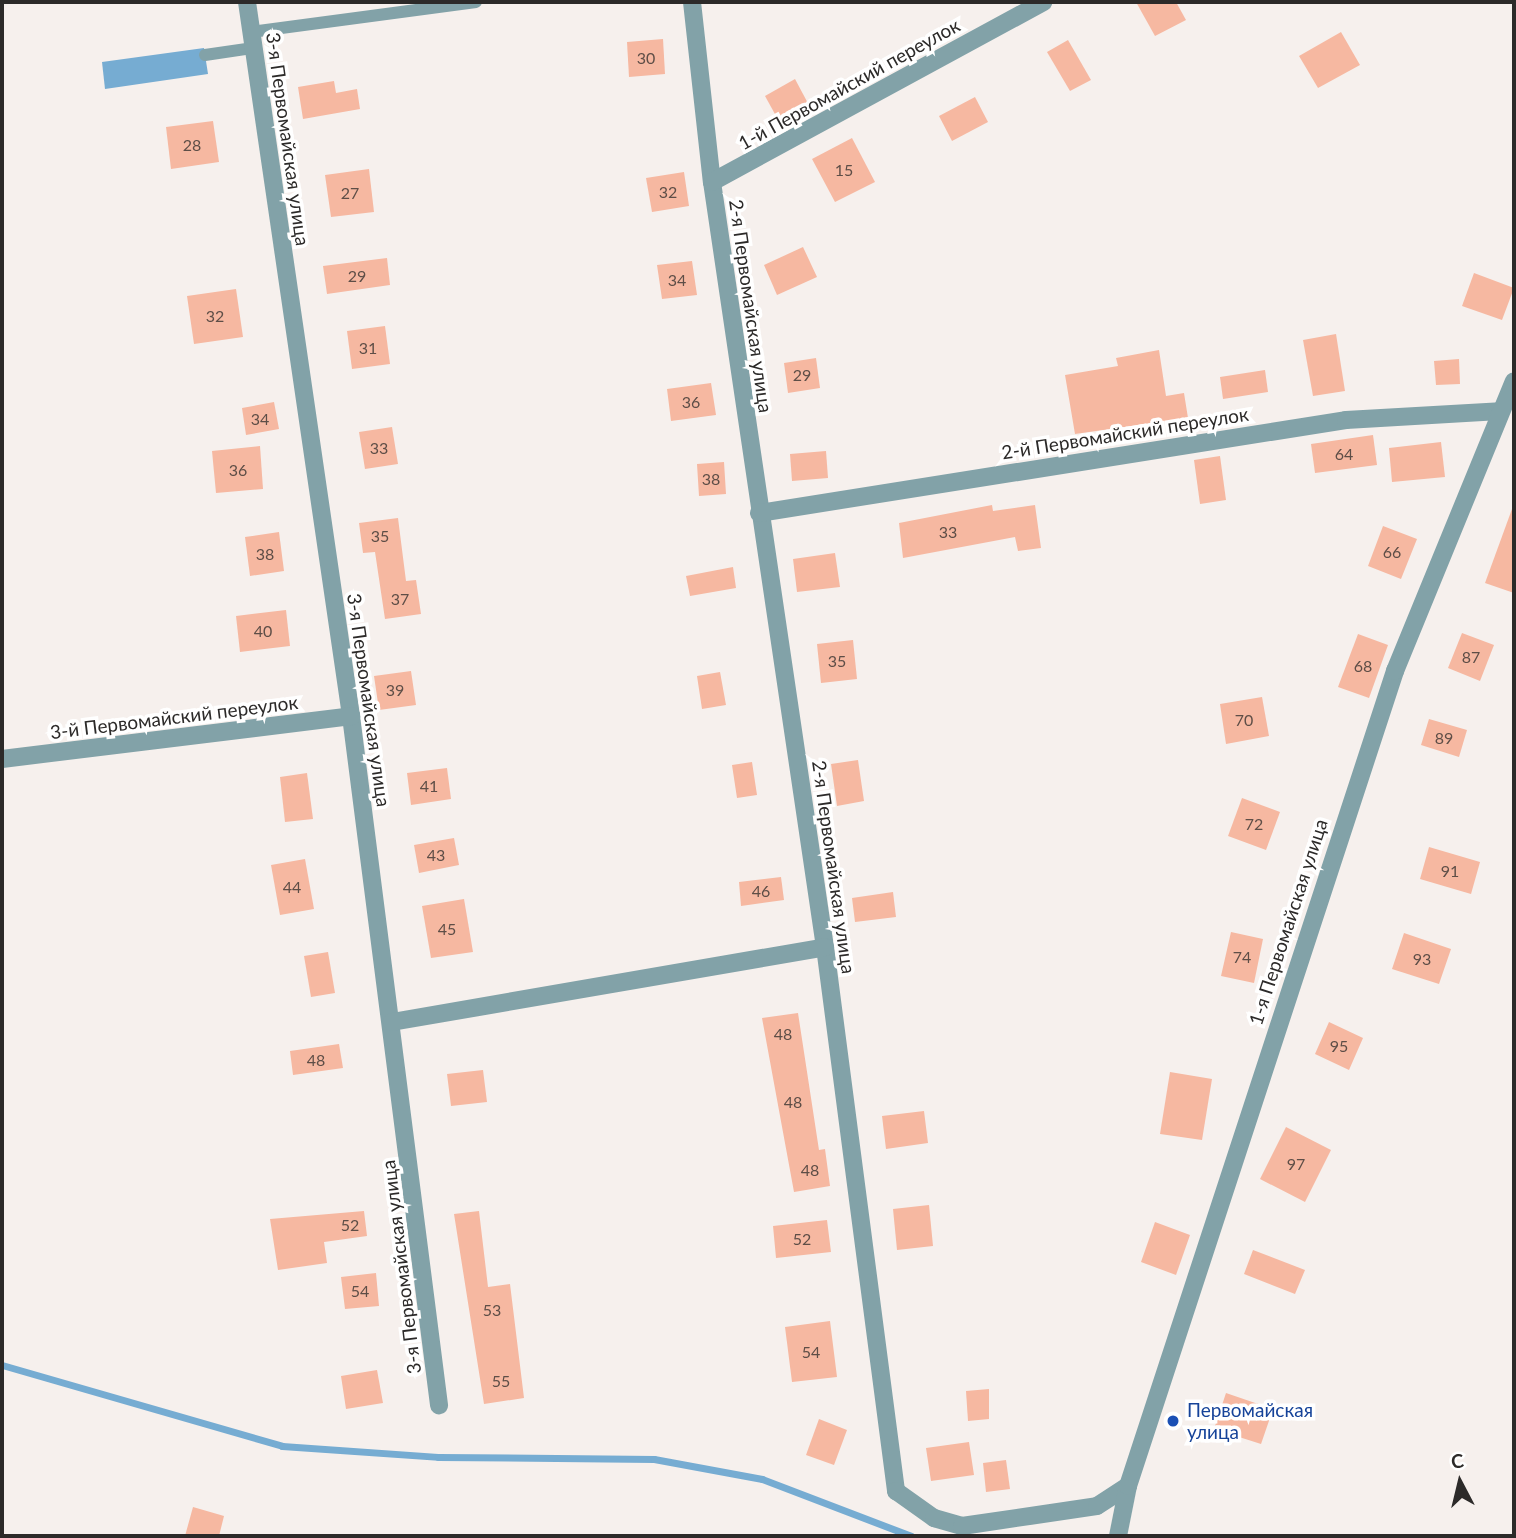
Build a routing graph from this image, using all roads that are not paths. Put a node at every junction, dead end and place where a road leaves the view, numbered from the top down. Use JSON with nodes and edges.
{"nodes":[{"id":1,"x":247,"y":2,"type":"edge"},
{"id":2,"x":475,"y":2,"type":"edge"},
{"id":3,"x":692,"y":2,"type":"edge"},
{"id":4,"x":1043,"y":2,"type":"edge"},
{"id":5,"x":252,"y":40,"type":"junction"},
{"id":6,"x":205,"y":55,"type":"dead end"},
{"id":7,"x":712,"y":182,"type":"junction"},
{"id":8,"x":1514,"y":381,"type":"edge"},
{"id":9,"x":1500,"y":411,"type":"junction"},
{"id":10,"x":759,"y":513,"type":"junction"},
{"id":11,"x":351,"y":716,"type":"junction"},
{"id":12,"x":2,"y":759,"type":"edge"},
{"id":13,"x":825,"y":947,"type":"junction"},
{"id":14,"x":392,"y":1022,"type":"junction"},
{"id":15,"x":439,"y":1405,"type":"dead end"},
{"id":16,"x":1128,"y":1486,"type":"junction"},
{"id":17,"x":1118,"y":1536,"type":"edge"}],
"edges":[{"from":1,"to":5,"type":"street","name":"3-я Первомайская улица"},
{"from":2,"to":5,"type":"lane"},
{"from":3,"to":7,"type":"street","name":"2-я Первомайская улица"},
{"from":4,"to":7,"type":"street","name":"1-й Первомайский переулок"},
{"from":5,"to":6,"type":"lane"},
{"from":5,"to":11,"type":"street","name":"3-я Первомайская улица"},
{"from":7,"to":10,"type":"street","name":"2-я Первомайская улица"},
{"from":8,"to":9,"type":"street","name":"1-я Первомайская улица"},
{"from":9,"to":10,"type":"street","name":"2-й Первомайский переулок"},
{"from":9,"to":16,"type":"street","name":"1-я Первомайская улица"},
{"from":10,"to":13,"type":"street","name":"2-я Первомайская улица"},
{"from":11,"to":12,"type":"street","name":"3-й Первомайский переулок"},
{"from":11,"to":14,"type":"street","name":"3-я Первомайская улица"},
{"from":13,"to":14,"type":"street"},
{"from":13,"to":16,"type":"street","name":"2-я Первомайская улица"},
{"from":14,"to":15,"type":"street","name":"3-я Первомайская улица"},
{"from":16,"to":17,"type":"street","name":"1-я Первомайская улица"}]}
